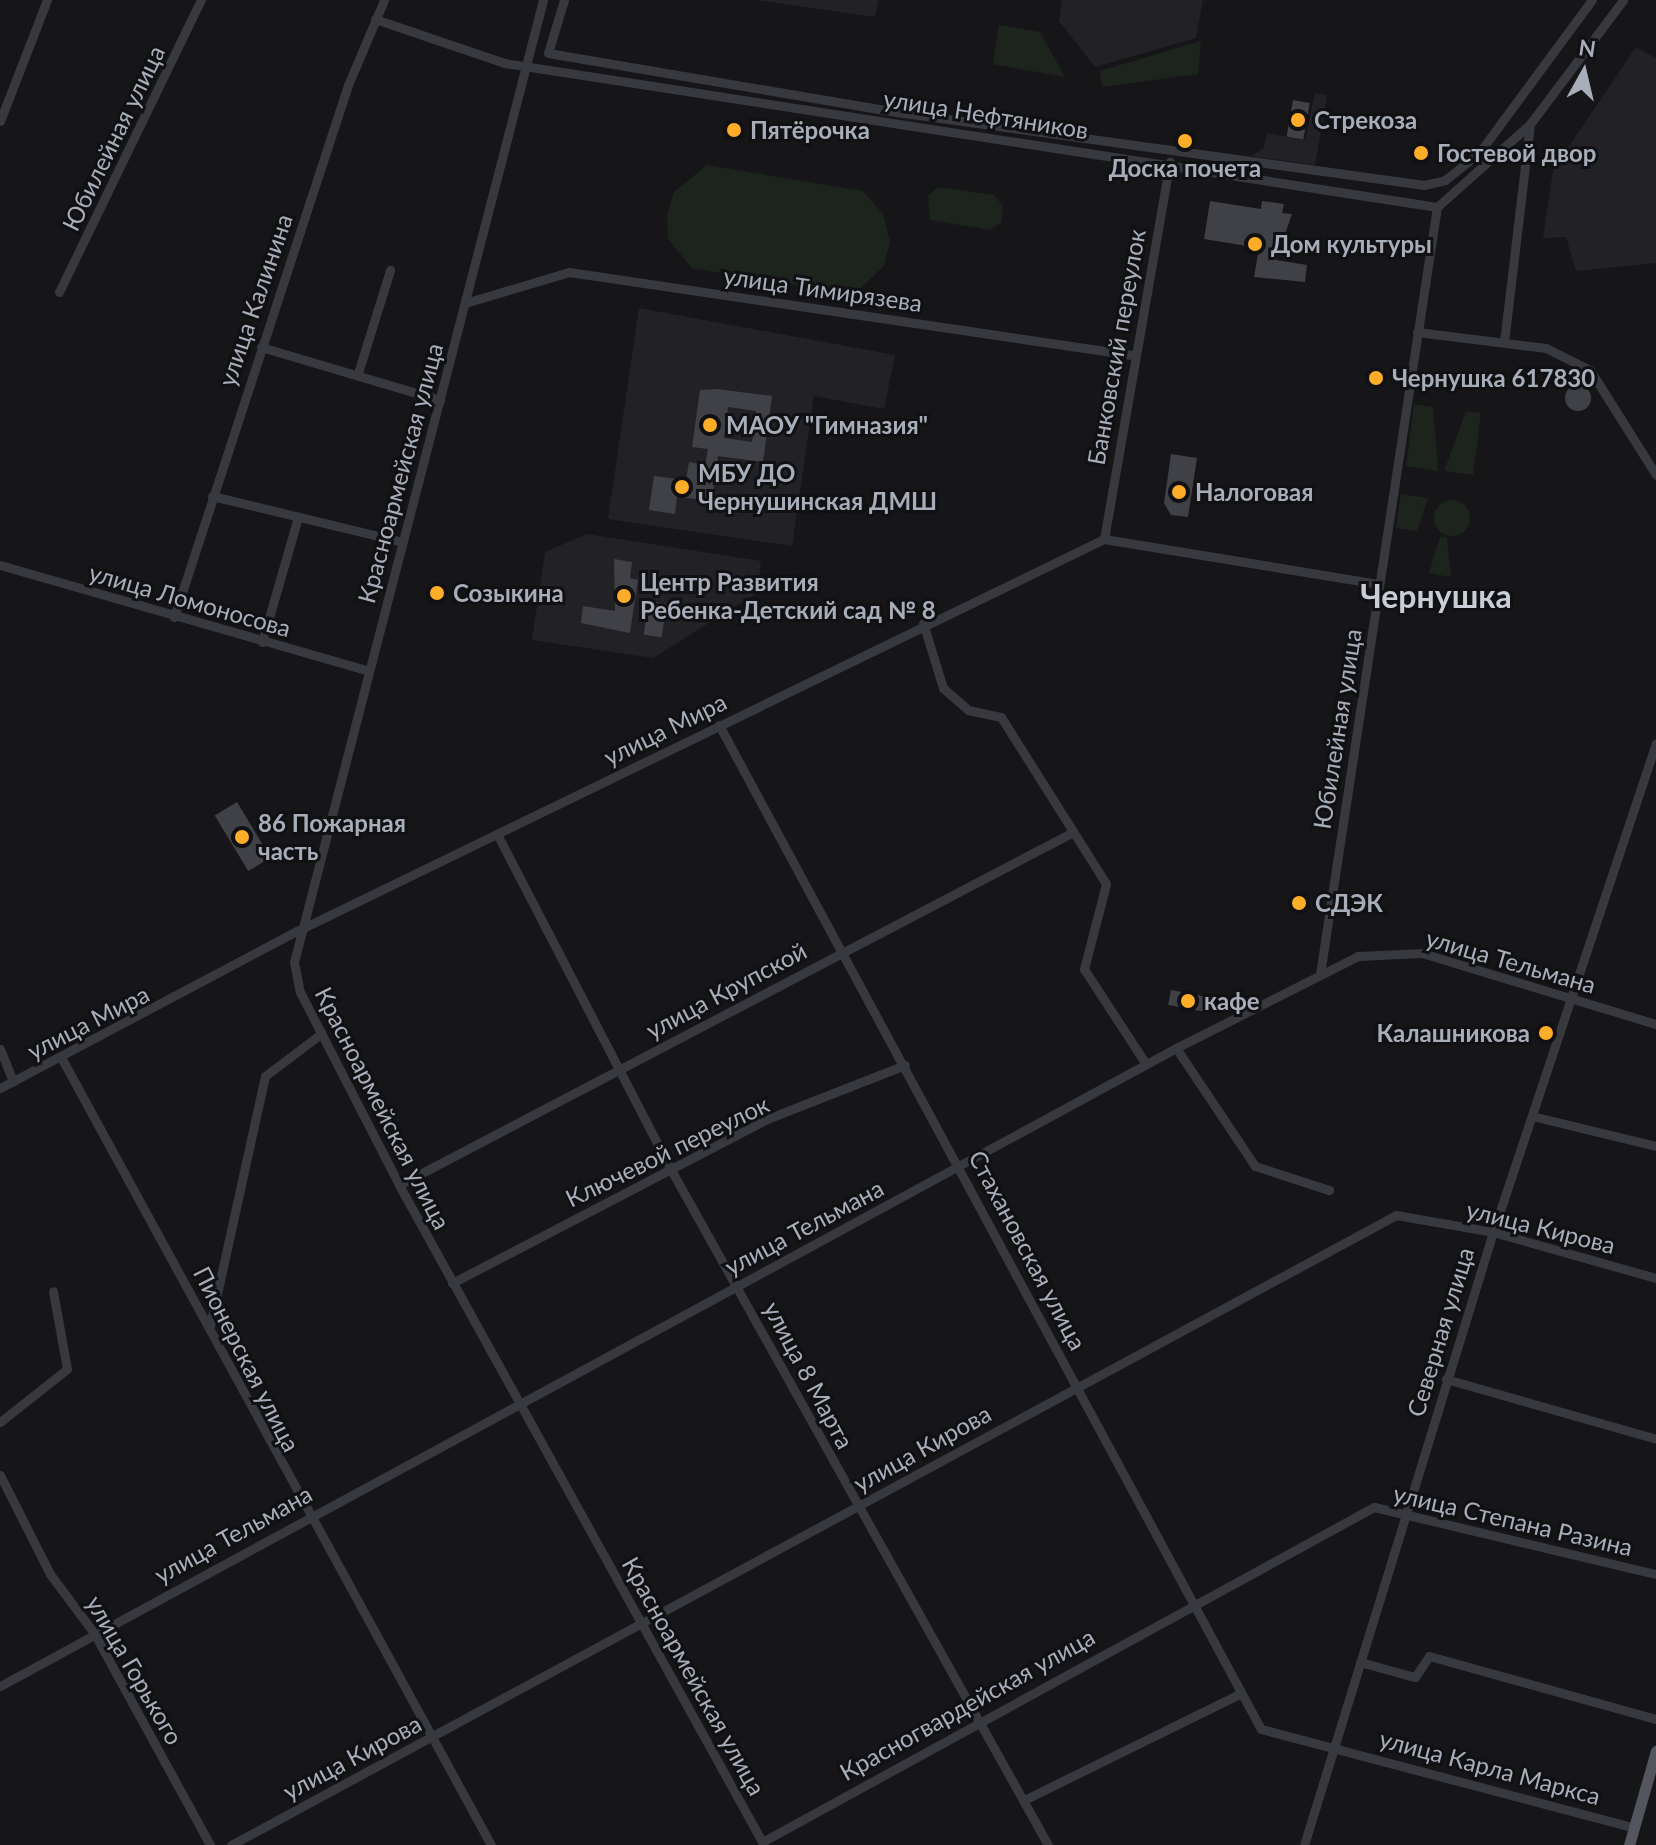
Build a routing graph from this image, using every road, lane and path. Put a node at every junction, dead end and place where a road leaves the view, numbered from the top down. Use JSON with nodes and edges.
{"nodes":[{"id":1,"x":47,"y":0,"type":"edge"},
{"id":2,"x":201,"y":0,"type":"edge"},
{"id":3,"x":543,"y":0,"type":"edge"},
{"id":4,"x":564,"y":0,"type":"edge"},
{"id":5,"x":1592,"y":0,"type":"edge"},
{"id":6,"x":1623,"y":0,"type":"edge"},
{"id":7,"x":381,"y":1,"type":"edge"},
{"id":8,"x":375,"y":19,"type":"junction"},
{"id":9,"x":528,"y":65,"type":"junction"},
{"id":10,"x":0,"y":121,"type":"edge"},
{"id":11,"x":1530,"y":124,"type":"junction"},
{"id":12,"x":1170,"y":162,"type":"junction"},
{"id":13,"x":1437,"y":207,"type":"junction"},
{"id":14,"x":390,"y":270,"type":"dead end"},
{"id":15,"x":59,"y":292,"type":"dead end"},
{"id":16,"x":465,"y":303,"type":"junction"},
{"id":17,"x":1417,"y":332,"type":"junction"},
{"id":18,"x":1504,"y":342,"type":"junction"},
{"id":19,"x":261,"y":347,"type":"junction"},
{"id":20,"x":1132,"y":355,"type":"junction"},
{"id":21,"x":358,"y":373,"type":"junction"},
{"id":22,"x":440,"y":400,"type":"junction"},
{"id":23,"x":1656,"y":475,"type":"edge"},
{"id":24,"x":212,"y":496,"type":"junction"},
{"id":25,"x":298,"y":517,"type":"junction"},
{"id":26,"x":1104,"y":539,"type":"junction"},
{"id":27,"x":403,"y":542,"type":"junction"},
{"id":28,"x":0,"y":565,"type":"edge"},
{"id":29,"x":1379,"y":584,"type":"junction"},
{"id":30,"x":174,"y":617,"type":"junction"},
{"id":31,"x":923,"y":623,"type":"junction"},
{"id":32,"x":262,"y":642,"type":"junction"},
{"id":33,"x":369,"y":671,"type":"junction"},
{"id":34,"x":719,"y":725,"type":"junction"},
{"id":35,"x":1656,"y":743,"type":"edge"},
{"id":36,"x":1073,"y":832,"type":"junction"},
{"id":37,"x":497,"y":834,"type":"junction"},
{"id":38,"x":297,"y":931,"type":"junction"},
{"id":39,"x":845,"y":950,"type":"junction"},
{"id":40,"x":1320,"y":974,"type":"junction"},
{"id":41,"x":1572,"y":1000,"type":"junction"},
{"id":42,"x":1656,"y":1024,"type":"edge"},
{"id":43,"x":322,"y":1033,"type":"junction"},
{"id":44,"x":1176,"y":1048,"type":"junction"},
{"id":45,"x":0,"y":1049,"type":"edge"},
{"id":46,"x":62,"y":1059,"type":"junction"},
{"id":47,"x":1146,"y":1064,"type":"junction"},
{"id":48,"x":905,"y":1065,"type":"junction"},
{"id":49,"x":619,"y":1070,"type":"junction"},
{"id":50,"x":13,"y":1081,"type":"junction"},
{"id":51,"x":0,"y":1088,"type":"edge"},
{"id":52,"x":1532,"y":1116,"type":"junction"},
{"id":53,"x":1656,"y":1146,"type":"edge"},
{"id":54,"x":961,"y":1165,"type":"junction"},
{"id":55,"x":670,"y":1168,"type":"junction"},
{"id":56,"x":399,"y":1185,"type":"junction"},
{"id":57,"x":1329,"y":1190,"type":"dead end"},
{"id":58,"x":1493,"y":1232,"type":"junction"},
{"id":59,"x":1656,"y":1278,"type":"edge"},
{"id":60,"x":452,"y":1283,"type":"junction"},
{"id":61,"x":739,"y":1285,"type":"junction"},
{"id":62,"x":53,"y":1291,"type":"dead end"},
{"id":63,"x":210,"y":1326,"type":"junction"},
{"id":64,"x":1446,"y":1379,"type":"junction"},
{"id":65,"x":1078,"y":1385,"type":"junction"},
{"id":66,"x":521,"y":1402,"type":"junction"},
{"id":67,"x":0,"y":1422,"type":"edge"},
{"id":68,"x":1656,"y":1439,"type":"edge"},
{"id":69,"x":0,"y":1475,"type":"edge"},
{"id":70,"x":856,"y":1507,"type":"junction"},
{"id":71,"x":1404,"y":1514,"type":"junction"},
{"id":72,"x":306,"y":1517,"type":"junction"},
{"id":73,"x":1656,"y":1574,"type":"edge"},
{"id":74,"x":1192,"y":1603,"type":"junction"},
{"id":75,"x":642,"y":1621,"type":"junction"},
{"id":76,"x":94,"y":1633,"type":"junction"},
{"id":77,"x":1360,"y":1662,"type":"junction"},
{"id":78,"x":0,"y":1686,"type":"edge"},
{"id":79,"x":1241,"y":1693,"type":"junction"},
{"id":80,"x":979,"y":1719,"type":"junction"},
{"id":81,"x":1656,"y":1719,"type":"edge"},
{"id":82,"x":432,"y":1737,"type":"junction"},
{"id":83,"x":1335,"y":1746,"type":"junction"},
{"id":84,"x":1656,"y":1751,"type":"edge"},
{"id":85,"x":1024,"y":1800,"type":"junction"},
{"id":86,"x":1635,"y":1828,"type":"junction"},
{"id":87,"x":763,"y":1844,"type":"edge"},
{"id":88,"x":210,"y":1845,"type":"edge"},
{"id":89,"x":231,"y":1845,"type":"edge"},
{"id":90,"x":491,"y":1845,"type":"edge"},
{"id":91,"x":1048,"y":1845,"type":"edge"},
{"id":92,"x":1304,"y":1845,"type":"edge"},
{"id":93,"x":1629,"y":1845,"type":"edge"}],
"edges":[{"from":1,"to":10,"type":"street"},
{"from":2,"to":15,"type":"street","name":"Юбилейная улица"},
{"from":3,"to":9,"type":"street","name":"Красноармейская улица"},
{"from":4,"to":5,"type":"street"},
{"from":6,"to":11,"type":"street"},
{"from":7,"to":8,"type":"street","name":"улица Калинина"},
{"from":8,"to":9,"type":"street","name":"улица Нефтяников"},
{"from":8,"to":19,"type":"street","name":"улица Калинина"},
{"from":9,"to":12,"type":"street","name":"улица Нефтяников"},
{"from":9,"to":16,"type":"street","name":"Красноармейская улица"},
{"from":11,"to":13,"type":"street"},
{"from":11,"to":18,"type":"street"},
{"from":12,"to":13,"type":"street","name":"улица Нефтяников"},
{"from":12,"to":20,"type":"street","name":"Банковский переулок"},
{"from":13,"to":17,"type":"street","name":"Юбилейная улица"},
{"from":14,"to":21,"type":"street"},
{"from":16,"to":20,"type":"street","name":"улица Тимирязева"},
{"from":16,"to":22,"type":"street","name":"Красноармейская улица"},
{"from":17,"to":18,"type":"street"},
{"from":17,"to":29,"type":"street","name":"Юбилейная улица"},
{"from":18,"to":23,"type":"street"},
{"from":19,"to":21,"type":"street"},
{"from":19,"to":24,"type":"street","name":"улица Калинина"},
{"from":20,"to":26,"type":"street","name":"Банковский переулок"},
{"from":21,"to":22,"type":"street"},
{"from":22,"to":27,"type":"street","name":"Красноармейская улица"},
{"from":24,"to":25,"type":"street"},
{"from":24,"to":30,"type":"street","name":"улица Калинина"},
{"from":25,"to":27,"type":"street"},
{"from":25,"to":32,"type":"street"},
{"from":26,"to":29,"type":"street"},
{"from":26,"to":31,"type":"street","name":"улица Мира"},
{"from":27,"to":33,"type":"street","name":"Красноармейская улица"},
{"from":28,"to":30,"type":"street","name":"улица Ломоносова"},
{"from":29,"to":40,"type":"street","name":"Юбилейная улица"},
{"from":30,"to":32,"type":"street","name":"улица Ломоносова"},
{"from":31,"to":34,"type":"street","name":"улица Мира"},
{"from":31,"to":36,"type":"street"},
{"from":32,"to":33,"type":"street","name":"улица Ломоносова"},
{"from":33,"to":38,"type":"street","name":"Красноармейская улица"},
{"from":34,"to":37,"type":"street","name":"улица Мира"},
{"from":34,"to":39,"type":"street","name":"Стахановская улица"},
{"from":35,"to":41,"type":"street","name":"Северная улица"},
{"from":36,"to":39,"type":"street","name":"улица Крупской"},
{"from":36,"to":47,"type":"street"},
{"from":37,"to":38,"type":"street","name":"улица Мира"},
{"from":37,"to":49,"type":"street","name":"улица 8 Марта"},
{"from":38,"to":43,"type":"street","name":"Красноармейская улица"},
{"from":38,"to":46,"type":"street","name":"улица Мира"},
{"from":39,"to":48,"type":"street","name":"Стахановская улица"},
{"from":39,"to":49,"type":"street","name":"улица Крупской"},
{"from":40,"to":41,"type":"street","name":"улица Тельмана"},
{"from":40,"to":44,"type":"street","name":"улица Тельмана"},
{"from":41,"to":42,"type":"street","name":"улица Тельмана"},
{"from":41,"to":52,"type":"street","name":"Северная улица"},
{"from":43,"to":56,"type":"street","name":"Красноармейская улица"},
{"from":43,"to":63,"type":"street"},
{"from":44,"to":47,"type":"street","name":"улица Тельмана"},
{"from":44,"to":57,"type":"street"},
{"from":45,"to":50,"type":"street"},
{"from":46,"to":50,"type":"street","name":"улица Мира"},
{"from":46,"to":63,"type":"street","name":"Пионерская улица"},
{"from":47,"to":54,"type":"street","name":"улица Тельмана"},
{"from":48,"to":54,"type":"street","name":"Стахановская улица"},
{"from":48,"to":55,"type":"street","name":"Ключевой переулок"},
{"from":49,"to":55,"type":"street","name":"улица 8 Марта"},
{"from":49,"to":56,"type":"street","name":"улица Крупской"},
{"from":50,"to":51,"type":"street","name":"улица Мира"},
{"from":52,"to":53,"type":"street"},
{"from":52,"to":58,"type":"street","name":"Северная улица"},
{"from":54,"to":61,"type":"street","name":"улица Тельмана"},
{"from":54,"to":65,"type":"street","name":"Стахановская улица"},
{"from":55,"to":60,"type":"street","name":"Ключевой переулок"},
{"from":55,"to":61,"type":"street","name":"улица 8 Марта"},
{"from":56,"to":60,"type":"street","name":"Красноармейская улица"},
{"from":58,"to":59,"type":"street","name":"улица Кирова"},
{"from":58,"to":64,"type":"street","name":"Северная улица"},
{"from":58,"to":65,"type":"street","name":"улица Кирова"},
{"from":60,"to":66,"type":"street","name":"Красноармейская улица"},
{"from":61,"to":66,"type":"street","name":"улица Тельмана"},
{"from":61,"to":70,"type":"street","name":"улица 8 Марта"},
{"from":62,"to":67,"type":"street"},
{"from":63,"to":72,"type":"street","name":"Пионерская улица"},
{"from":64,"to":68,"type":"street"},
{"from":64,"to":71,"type":"street","name":"Северная улица"},
{"from":65,"to":70,"type":"street","name":"улица Кирова"},
{"from":65,"to":74,"type":"street","name":"Стахановская улица"},
{"from":66,"to":72,"type":"street","name":"улица Тельмана"},
{"from":66,"to":75,"type":"street","name":"Красноармейская улица"},
{"from":69,"to":76,"type":"street","name":"улица Горького"},
{"from":70,"to":75,"type":"street","name":"улица Кирова"},
{"from":70,"to":80,"type":"street","name":"улица 8 Марта"},
{"from":71,"to":73,"type":"street","name":"улица Степана Разина"},
{"from":71,"to":74,"type":"street","name":"улица Степана Разина"},
{"from":71,"to":77,"type":"street","name":"Северная улица"},
{"from":72,"to":76,"type":"street","name":"улица Тельмана"},
{"from":72,"to":82,"type":"street","name":"Пионерская улица"},
{"from":74,"to":79,"type":"street","name":"Стахановская улица"},
{"from":74,"to":80,"type":"street","name":"Красногвардейская улица"},
{"from":75,"to":82,"type":"street","name":"улица Кирова"},
{"from":75,"to":87,"type":"street","name":"Красноармейская улица"},
{"from":76,"to":78,"type":"street","name":"улица Тельмана"},
{"from":76,"to":88,"type":"street","name":"улица Горького"},
{"from":77,"to":81,"type":"street"},
{"from":77,"to":83,"type":"street","name":"Северная улица"},
{"from":79,"to":83,"type":"street","name":"Стахановская улица"},
{"from":79,"to":85,"type":"street"},
{"from":80,"to":85,"type":"street","name":"улица 8 Марта"},
{"from":80,"to":87,"type":"street","name":"Красногвардейская улица"},
{"from":82,"to":89,"type":"street","name":"улица Кирова"},
{"from":82,"to":90,"type":"street","name":"Пионерская улица"},
{"from":83,"to":86,"type":"street","name":"улица Карла Маркса"},
{"from":83,"to":92,"type":"street","name":"Северная улица"},
{"from":84,"to":86,"type":"main road"},
{"from":85,"to":91,"type":"street","name":"улица 8 Марта"},
{"from":86,"to":93,"type":"main road"}]}
